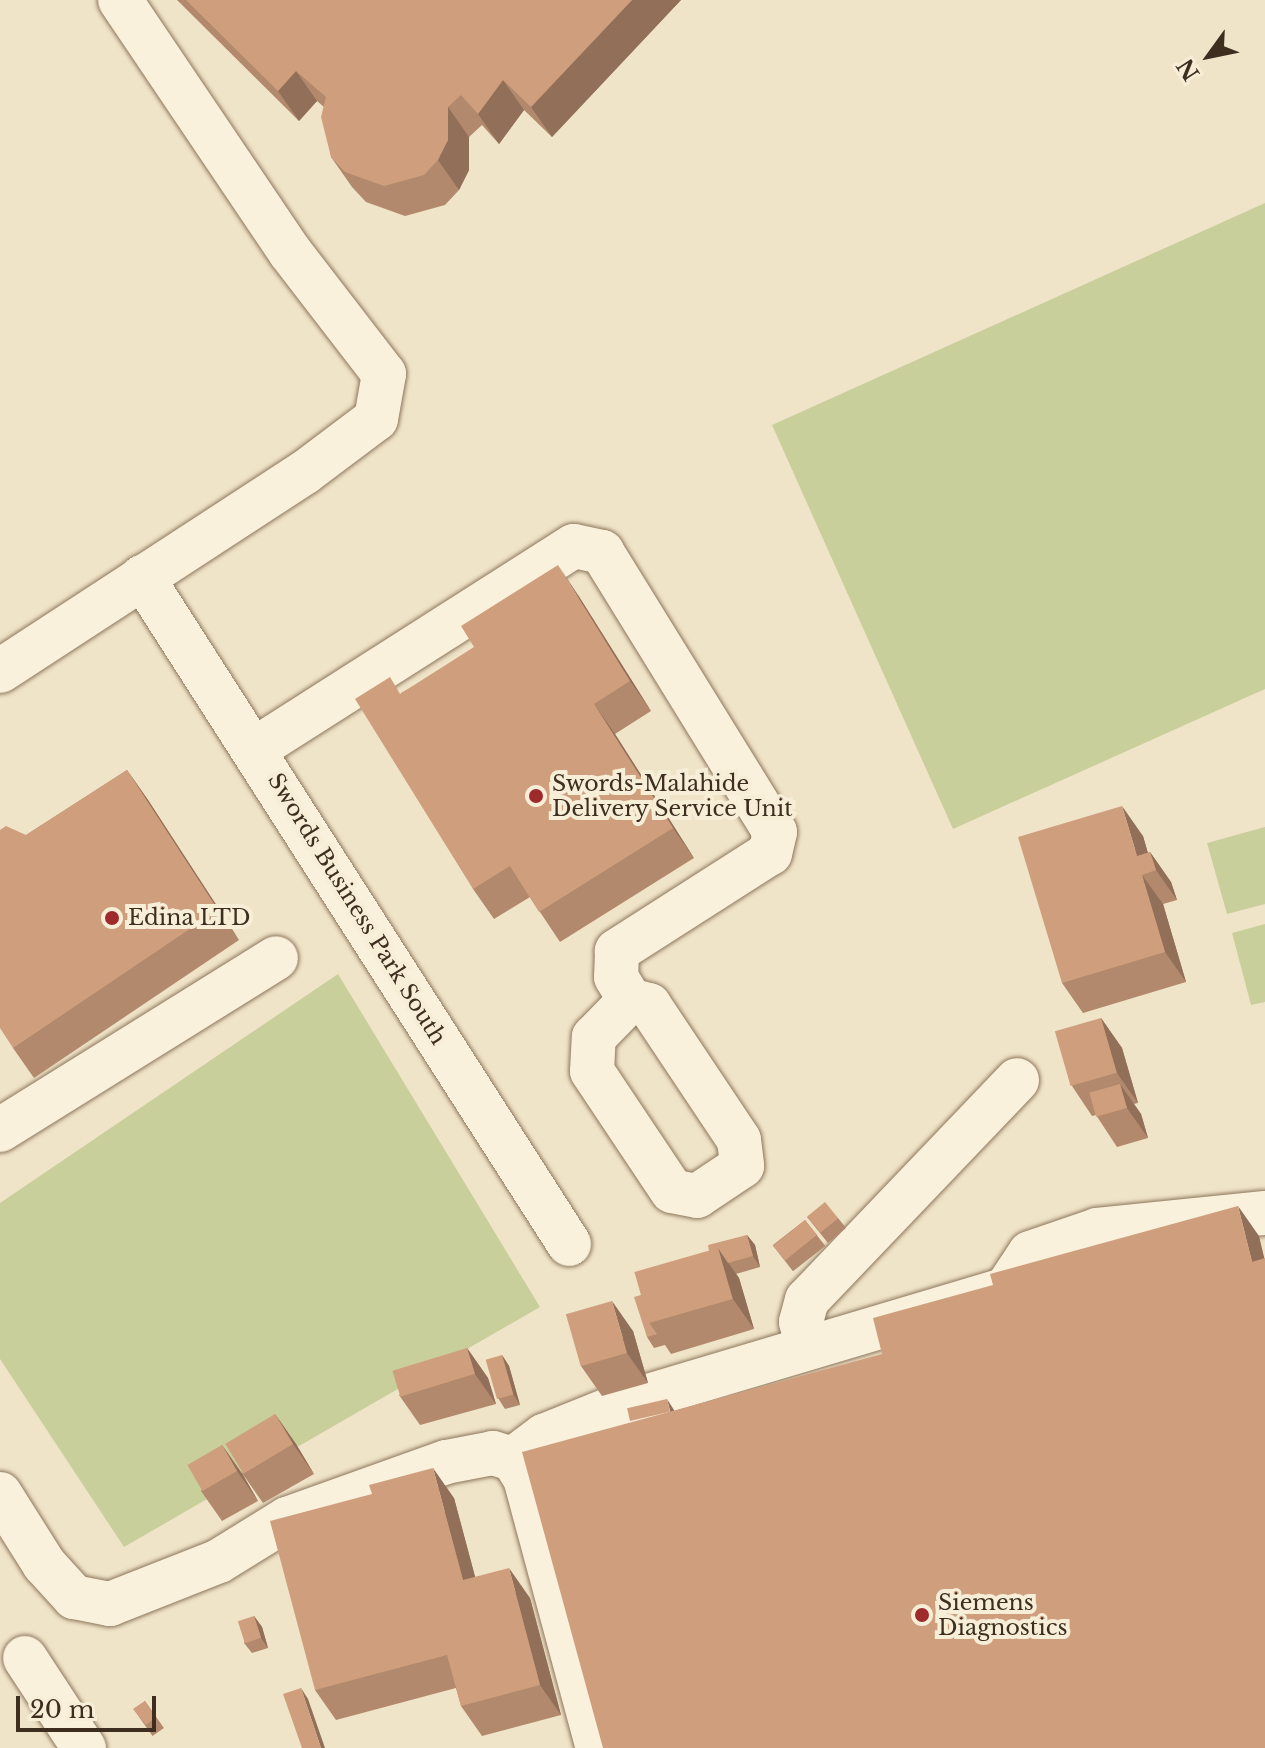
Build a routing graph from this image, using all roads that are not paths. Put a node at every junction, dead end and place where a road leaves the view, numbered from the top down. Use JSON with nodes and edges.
{"nodes":[{"id":1,"x":120,"y":0,"type":"edge"},
{"id":2,"x":142,"y":577,"type":"junction"},
{"id":3,"x":0,"y":671,"type":"edge"},
{"id":4,"x":255,"y":749,"type":"junction"},
{"id":5,"x":276,"y":958,"type":"dead end"},
{"id":6,"x":630,"y":1000,"type":"dead end"},
{"id":7,"x":1017,"y":1080,"type":"dead end"},
{"id":8,"x":0,"y":1130,"type":"edge"},
{"id":9,"x":1265,"y":1213,"type":"edge"},
{"id":10,"x":569,"y":1244,"type":"dead end"},
{"id":11,"x":808,"y":1348,"type":"junction"},
{"id":12,"x":513,"y":1459,"type":"junction"},
{"id":13,"x":0,"y":1494,"type":"edge"},
{"id":14,"x":25,"y":1658,"type":"dead end"},
{"id":15,"x":84,"y":1748,"type":"edge"},
{"id":16,"x":598,"y":1748,"type":"edge"}],
"edges":[{"from":1,"to":2,"type":"street"},
{"from":2,"to":3,"type":"street"},
{"from":2,"to":4,"type":"street","name":"Swords Business Park South"},
{"from":4,"to":6,"type":"street"},
{"from":4,"to":10,"type":"street","name":"Swords Business Park South"},
{"from":5,"to":8,"type":"street"},
{"from":7,"to":11,"type":"street"},
{"from":9,"to":11,"type":"street"},
{"from":11,"to":12,"type":"street"},
{"from":12,"to":13,"type":"street"},
{"from":12,"to":16,"type":"street"},
{"from":14,"to":15,"type":"street"}]}
